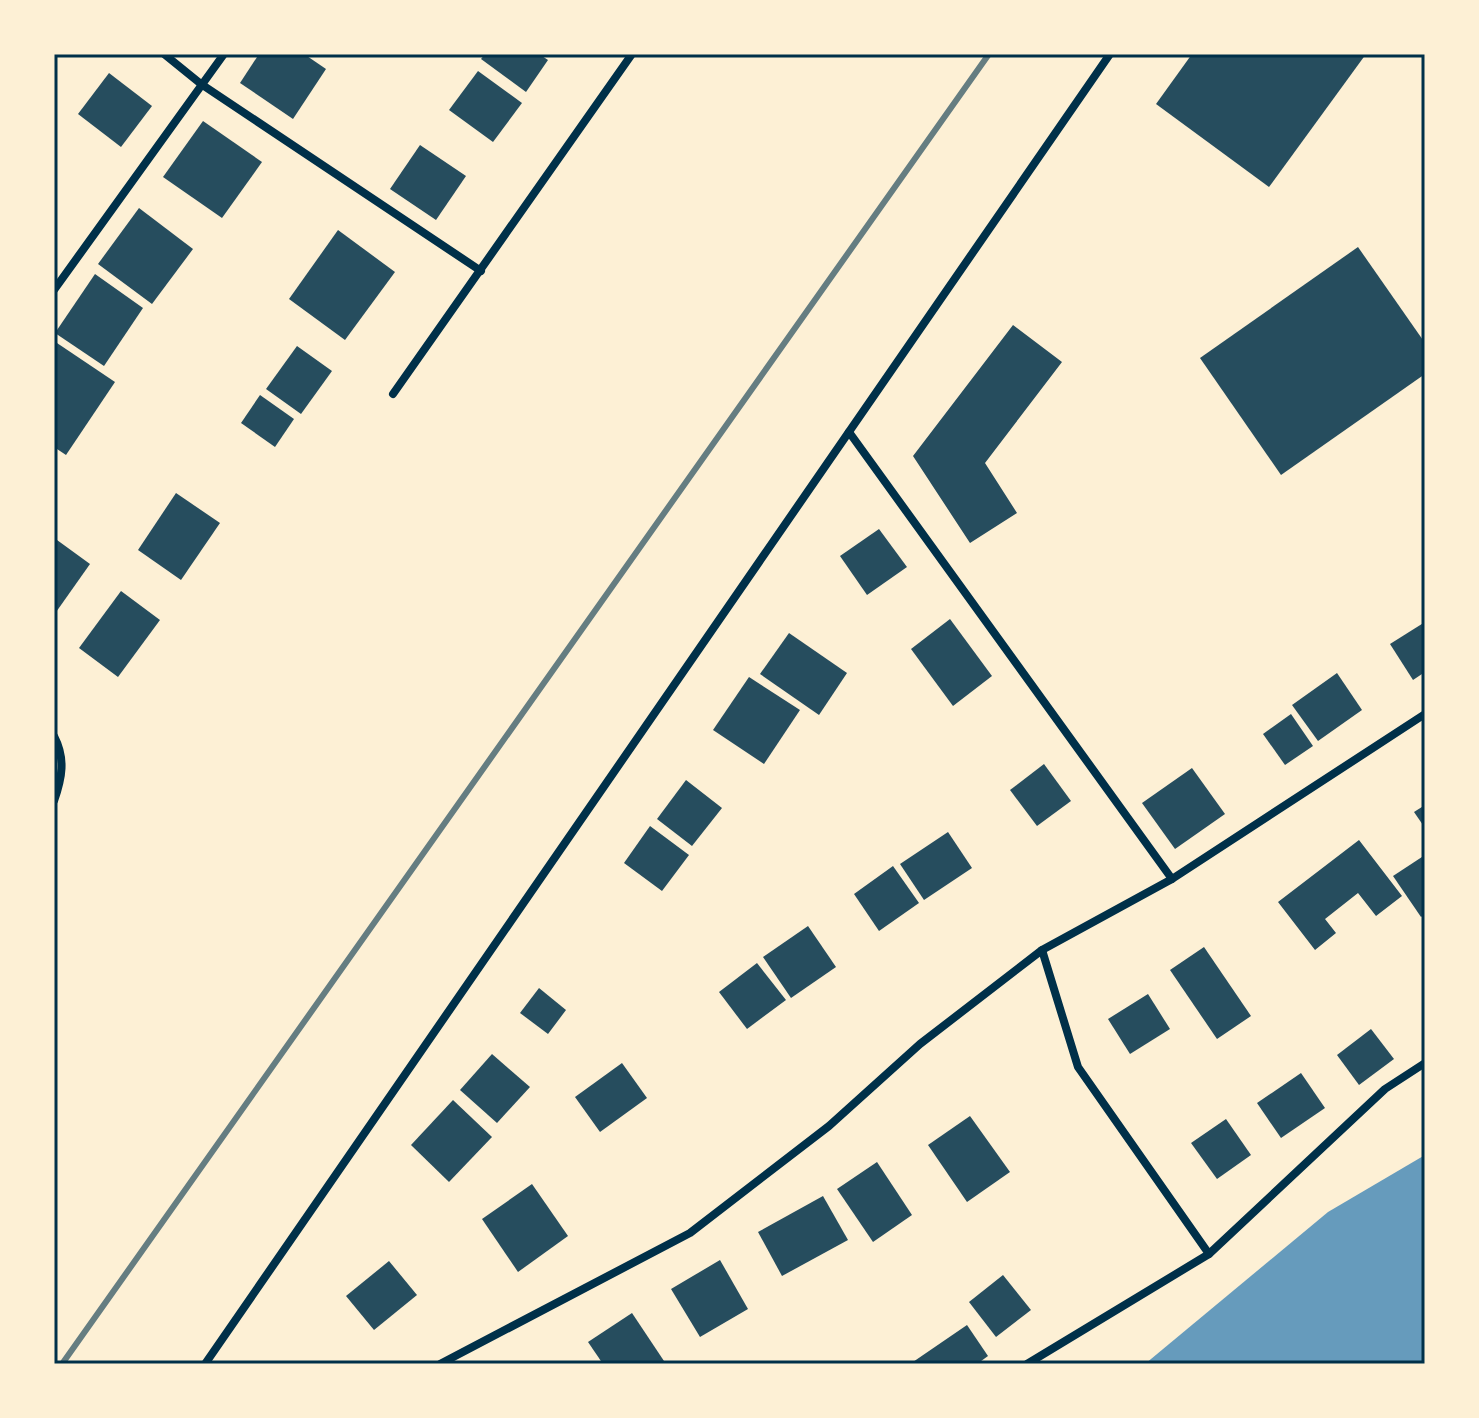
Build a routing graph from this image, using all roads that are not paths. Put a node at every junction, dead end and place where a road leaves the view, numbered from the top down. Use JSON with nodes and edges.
{"nodes":[{"id":1,"x":164,"y":54,"type":"edge"},
{"id":2,"x":224,"y":54,"type":"edge"},
{"id":3,"x":632,"y":54,"type":"edge"},
{"id":4,"x":1110,"y":54,"type":"edge"},
{"id":5,"x":201,"y":84,"type":"junction"},
{"id":6,"x":481,"y":271,"type":"junction"},
{"id":7,"x":54,"y":290,"type":"edge"},
{"id":8,"x":393,"y":394,"type":"dead end"},
{"id":9,"x":849,"y":432,"type":"junction"},
{"id":10,"x":1425,"y":714,"type":"edge"},
{"id":11,"x":54,"y":736,"type":"edge"},
{"id":12,"x":54,"y":801,"type":"edge"},
{"id":13,"x":1172,"y":879,"type":"junction"},
{"id":14,"x":1042,"y":950,"type":"junction"},
{"id":15,"x":1425,"y":1063,"type":"edge"},
{"id":16,"x":1209,"y":1254,"type":"junction"},
{"id":17,"x":205,"y":1364,"type":"edge"},
{"id":18,"x":440,"y":1364,"type":"edge"},
{"id":19,"x":1027,"y":1364,"type":"edge"}],
"edges":[{"from":1,"to":5,"type":"street"},
{"from":2,"to":5,"type":"street"},
{"from":3,"to":6,"type":"street"},
{"from":4,"to":9,"type":"street"},
{"from":5,"to":6,"type":"street"},
{"from":5,"to":7,"type":"street"},
{"from":6,"to":8,"type":"street"},
{"from":9,"to":13,"type":"street"},
{"from":9,"to":17,"type":"street"},
{"from":10,"to":13,"type":"street"},
{"from":11,"to":12,"type":"street"},
{"from":13,"to":14,"type":"street"},
{"from":14,"to":16,"type":"street"},
{"from":14,"to":18,"type":"street"},
{"from":15,"to":16,"type":"street"},
{"from":16,"to":19,"type":"street"}]}
